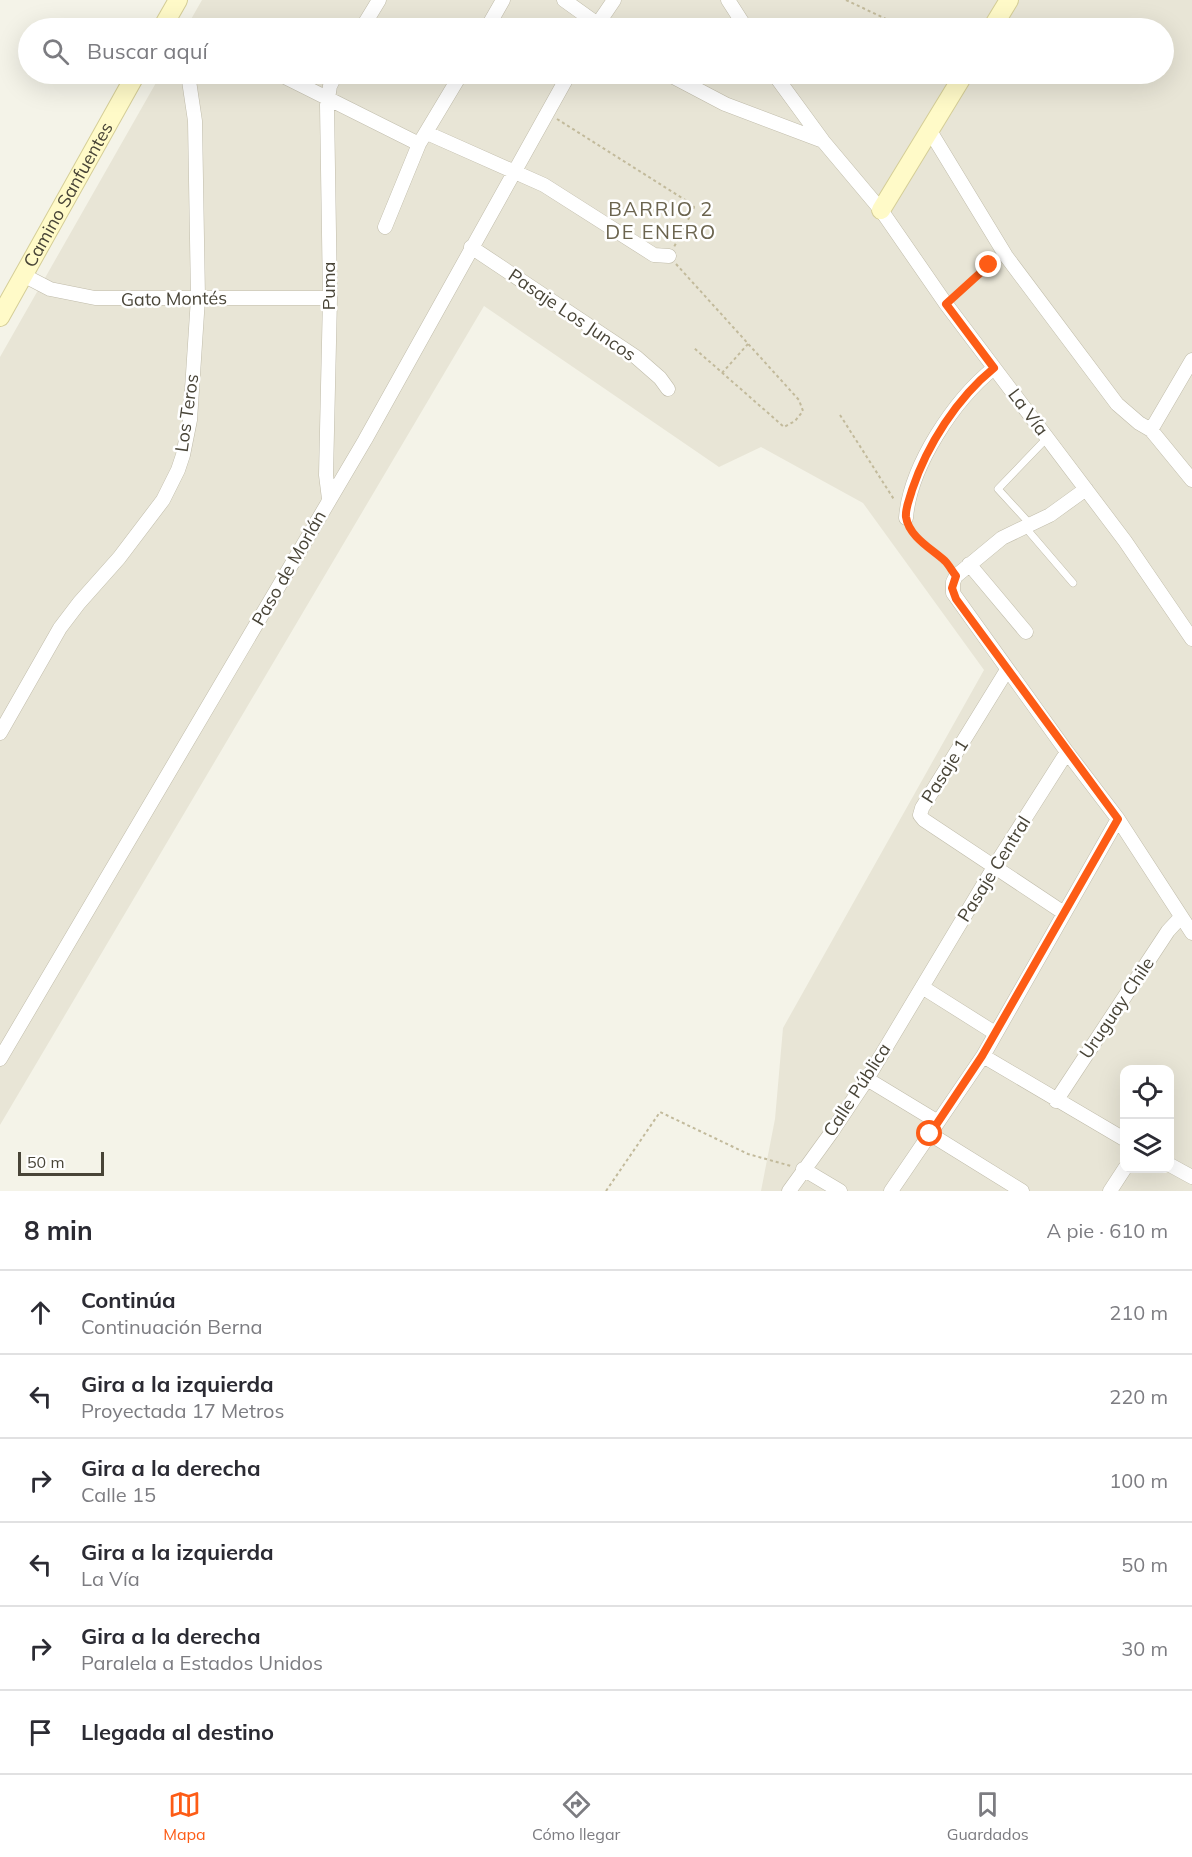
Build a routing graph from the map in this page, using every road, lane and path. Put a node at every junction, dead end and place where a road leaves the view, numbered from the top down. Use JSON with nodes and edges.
{"nodes":[{"id":1,"x":178,"y":0,"type":"edge"},
{"id":2,"x":379,"y":0,"type":"edge"},
{"id":3,"x":503,"y":0,"type":"edge"},
{"id":4,"x":564,"y":0,"type":"edge"},
{"id":5,"x":614,"y":0,"type":"edge"},
{"id":6,"x":728,"y":0,"type":"edge"},
{"id":7,"x":846,"y":0,"type":"edge"},
{"id":8,"x":1009,"y":0,"type":"edge"},
{"id":9,"x":169,"y":18,"type":"edge"},
{"id":10,"x":368,"y":18,"type":"edge"},
{"id":11,"x":493,"y":18,"type":"edge"},
{"id":12,"x":587,"y":18,"type":"edge"},
{"id":13,"x":603,"y":18,"type":"edge"},
{"id":14,"x":740,"y":18,"type":"edge"},
{"id":15,"x":883,"y":18,"type":"edge"},
{"id":16,"x":998,"y":18,"type":"edge"},
{"id":17,"x":130,"y":84,"type":"edge"},
{"id":18,"x":189,"y":84,"type":"edge"},
{"id":19,"x":300,"y":84,"type":"edge"},
{"id":20,"x":333,"y":84,"type":"edge"},
{"id":21,"x":455,"y":84,"type":"edge"},
{"id":22,"x":563,"y":84,"type":"edge"},
{"id":23,"x":687,"y":84,"type":"edge"},
{"id":24,"x":781,"y":84,"type":"edge"},
{"id":25,"x":958,"y":84,"type":"edge"},
{"id":26,"x":328,"y":97,"type":"junction"},
{"id":27,"x":547,"y":112,"type":"junction"},
{"id":28,"x":930,"y":131,"type":"junction"},
{"id":29,"x":423,"y":138,"type":"junction"},
{"id":30,"x":823,"y":141,"type":"junction"},
{"id":31,"x":513,"y":172,"type":"junction"},
{"id":32,"x":881,"y":210,"type":"junction"},
{"id":33,"x":385,"y":226,"type":"dead end"},
{"id":34,"x":471,"y":247,"type":"junction"},
{"id":35,"x":669,"y":256,"type":"junction"},
{"id":36,"x":1006,"y":256,"type":"junction"},
{"id":37,"x":23,"y":275,"type":"junction"},
{"id":38,"x":198,"y":298,"type":"junction"},
{"id":39,"x":330,"y":298,"type":"junction"},
{"id":40,"x":946,"y":304,"type":"junction"},
{"id":41,"x":0,"y":317,"type":"edge"},
{"id":42,"x":748,"y":344,"type":"junction"},
{"id":43,"x":694,"y":348,"type":"dead end"},
{"id":44,"x":1192,"y":360,"type":"edge"},
{"id":45,"x":994,"y":368,"type":"junction"},
{"id":46,"x":722,"y":373,"type":"junction"},
{"id":47,"x":668,"y":389,"type":"dead end"},
{"id":48,"x":840,"y":415,"type":"dead end"},
{"id":49,"x":1151,"y":430,"type":"junction"},
{"id":50,"x":1047,"y":438,"type":"junction"},
{"id":51,"x":1192,"y":480,"type":"edge"},
{"id":52,"x":1086,"y":489,"type":"junction"},
{"id":53,"x":329,"y":500,"type":"junction"},
{"id":54,"x":906,"y":518,"type":"junction"},
{"id":55,"x":1028,"y":526,"type":"junction"},
{"id":56,"x":969,"y":564,"type":"junction"},
{"id":57,"x":956,"y":576,"type":"junction"},
{"id":58,"x":1073,"y":583,"type":"dead end"},
{"id":59,"x":1026,"y":632,"type":"dead end"},
{"id":60,"x":1192,"y":639,"type":"edge"},
{"id":61,"x":1008,"y":670,"type":"junction"},
{"id":62,"x":0,"y":733,"type":"edge"},
{"id":63,"x":1067,"y":752,"type":"junction"},
{"id":64,"x":1118,"y":819,"type":"junction"},
{"id":65,"x":994,"y":867,"type":"junction"},
{"id":66,"x":1064,"y":913,"type":"junction"},
{"id":67,"x":1181,"y":917,"type":"junction"},
{"id":68,"x":1192,"y":933,"type":"edge"},
{"id":69,"x":922,"y":987,"type":"junction"},
{"id":70,"x":995,"y":1034,"type":"junction"},
{"id":71,"x":982,"y":1056,"type":"junction"},
{"id":72,"x":0,"y":1059,"type":"edge"},
{"id":73,"x":867,"y":1079,"type":"junction"},
{"id":74,"x":1056,"y":1101,"type":"junction"},
{"id":75,"x":934,"y":1128,"type":"junction"},
{"id":76,"x":1120,"y":1136,"type":"edge"},
{"id":77,"x":1174,"y":1167,"type":"edge"},
{"id":78,"x":803,"y":1169,"type":"junction"},
{"id":79,"x":1122,"y":1173,"type":"edge"},
{"id":80,"x":1192,"y":1178,"type":"edge"},
{"id":81,"x":896,"y":1189,"type":"edge"},
{"id":82,"x":606,"y":1191,"type":"edge"},
{"id":83,"x":789,"y":1191,"type":"edge"},
{"id":84,"x":840,"y":1191,"type":"edge"},
{"id":85,"x":1022,"y":1191,"type":"edge"},
{"id":86,"x":1110,"y":1191,"type":"edge"}],
"edges":[{"from":1,"to":9,"type":"street"},
{"from":2,"to":10,"type":"street"},
{"from":3,"to":11,"type":"street"},
{"from":4,"to":12,"type":"street"},
{"from":5,"to":13,"type":"street"},
{"from":6,"to":14,"type":"street"},
{"from":7,"to":15,"type":"path"},
{"from":8,"to":16,"type":"street"},
{"from":17,"to":37,"type":"street","name":"Camino Sanfuentes"},
{"from":18,"to":38,"type":"street","name":"Los Teros"},
{"from":19,"to":26,"type":"street"},
{"from":20,"to":26,"type":"street","name":"Puma"},
{"from":21,"to":29,"type":"street"},
{"from":22,"to":27,"type":"street","name":"Paso de Morlán"},
{"from":23,"to":30,"type":"street"},
{"from":24,"to":30,"type":"street","name":"La Vía"},
{"from":25,"to":28,"type":"street"},
{"from":26,"to":29,"type":"street"},
{"from":26,"to":39,"type":"street","name":"Puma"},
{"from":27,"to":31,"type":"street","name":"Paso de Morlán"},
{"from":27,"to":35,"type":"path"},
{"from":28,"to":32,"type":"street"},
{"from":28,"to":36,"type":"street"},
{"from":29,"to":31,"type":"street"},
{"from":29,"to":33,"type":"street"},
{"from":30,"to":32,"type":"street","name":"La Vía"},
{"from":31,"to":34,"type":"street","name":"Paso de Morlán"},
{"from":31,"to":35,"type":"street"},
{"from":32,"to":40,"type":"street","name":"La Vía"},
{"from":34,"to":47,"type":"street","name":"Pasaje Los Juncos"},
{"from":34,"to":53,"type":"street","name":"Paso de Morlán"},
{"from":35,"to":42,"type":"path"},
{"from":36,"to":40,"type":"path"},
{"from":36,"to":49,"type":"street"},
{"from":37,"to":38,"type":"street","name":"Gato Montés"},
{"from":37,"to":41,"type":"street","name":"Camino Sanfuentes"},
{"from":38,"to":39,"type":"street","name":"Gato Montés"},
{"from":38,"to":62,"type":"street","name":"Los Teros"},
{"from":39,"to":53,"type":"street","name":"Puma"},
{"from":40,"to":45,"type":"street","name":"La Vía"},
{"from":42,"to":46,"type":"path"},
{"from":42,"to":46,"type":"path"},
{"from":43,"to":46,"type":"path"},
{"from":44,"to":49,"type":"street"},
{"from":45,"to":50,"type":"street","name":"La Vía"},
{"from":45,"to":54,"type":"street"},
{"from":48,"to":54,"type":"path"},
{"from":49,"to":51,"type":"street"},
{"from":50,"to":52,"type":"street","name":"La Vía"},
{"from":50,"to":55,"type":"lane"},
{"from":52,"to":55,"type":"street"},
{"from":52,"to":60,"type":"street","name":"La Vía"},
{"from":53,"to":72,"type":"street","name":"Paso de Morlán"},
{"from":54,"to":57,"type":"path"},
{"from":55,"to":56,"type":"street"},
{"from":55,"to":58,"type":"lane"},
{"from":56,"to":57,"type":"street"},
{"from":56,"to":59,"type":"street"},
{"from":57,"to":61,"type":"street"},
{"from":61,"to":63,"type":"street"},
{"from":61,"to":65,"type":"street","name":"Pasaje 1"},
{"from":63,"to":64,"type":"street"},
{"from":63,"to":65,"type":"street","name":"Pasaje Central"},
{"from":64,"to":66,"type":"street"},
{"from":64,"to":67,"type":"street"},
{"from":65,"to":66,"type":"street","name":"Pasaje 1"},
{"from":65,"to":69,"type":"street","name":"Pasaje Central"},
{"from":66,"to":70,"type":"street"},
{"from":67,"to":68,"type":"street"},
{"from":67,"to":74,"type":"street","name":"Uruguay Chile"},
{"from":69,"to":70,"type":"street"},
{"from":69,"to":73,"type":"street","name":"Calle Pública"},
{"from":70,"to":71,"type":"street"},
{"from":71,"to":74,"type":"street"},
{"from":71,"to":75,"type":"street"},
{"from":73,"to":75,"type":"street"},
{"from":73,"to":78,"type":"street","name":"Calle Pública"},
{"from":74,"to":76,"type":"street"},
{"from":75,"to":81,"type":"street"},
{"from":75,"to":85,"type":"street"},
{"from":77,"to":80,"type":"street"},
{"from":78,"to":82,"type":"path"},
{"from":78,"to":83,"type":"street","name":"Calle Pública"},
{"from":78,"to":84,"type":"street"},
{"from":79,"to":86,"type":"street"}]}
